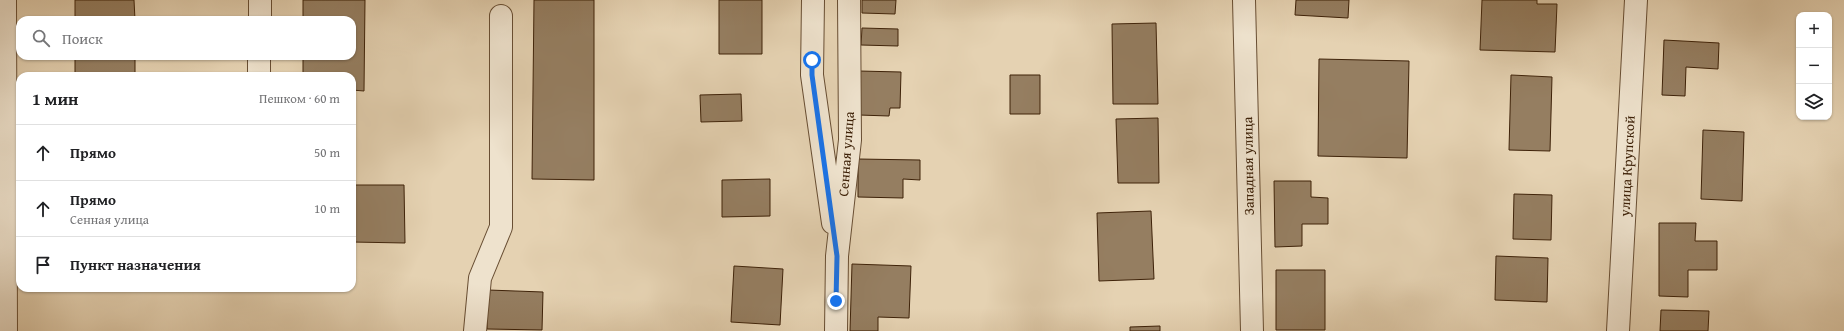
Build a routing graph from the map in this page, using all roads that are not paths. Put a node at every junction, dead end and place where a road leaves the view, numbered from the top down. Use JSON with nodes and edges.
{"nodes":[{"id":1,"x":5,"y":0,"type":"edge"},
{"id":2,"x":260,"y":0,"type":"edge"},
{"id":3,"x":813,"y":0,"type":"edge"},
{"id":4,"x":849,"y":0,"type":"edge"},
{"id":5,"x":1244,"y":0,"type":"edge"},
{"id":6,"x":1636,"y":0,"type":"edge"},
{"id":7,"x":260,"y":16,"type":"edge"},
{"id":8,"x":501,"y":16,"type":"dead end"},
{"id":9,"x":259,"y":60,"type":"edge"},
{"id":10,"x":259,"y":72,"type":"edge"},
{"id":11,"x":837,"y":256,"type":"junction"},
{"id":12,"x":6,"y":331,"type":"edge"},
{"id":13,"x":476,"y":331,"type":"edge"},
{"id":14,"x":836,"y":331,"type":"edge"},
{"id":15,"x":1252,"y":331,"type":"edge"},
{"id":16,"x":1618,"y":331,"type":"edge"}],
"edges":[{"from":1,"to":12,"type":"street"},
{"from":2,"to":7,"type":"street"},
{"from":3,"to":11,"type":"street"},
{"from":4,"to":11,"type":"street","name":"Сенная улица"},
{"from":5,"to":15,"type":"street","name":"Западная улица"},
{"from":6,"to":16,"type":"street","name":"улица Крупской"},
{"from":8,"to":13,"type":"street"},
{"from":9,"to":10,"type":"street"},
{"from":11,"to":14,"type":"street","name":"Сенная улица"}]}
